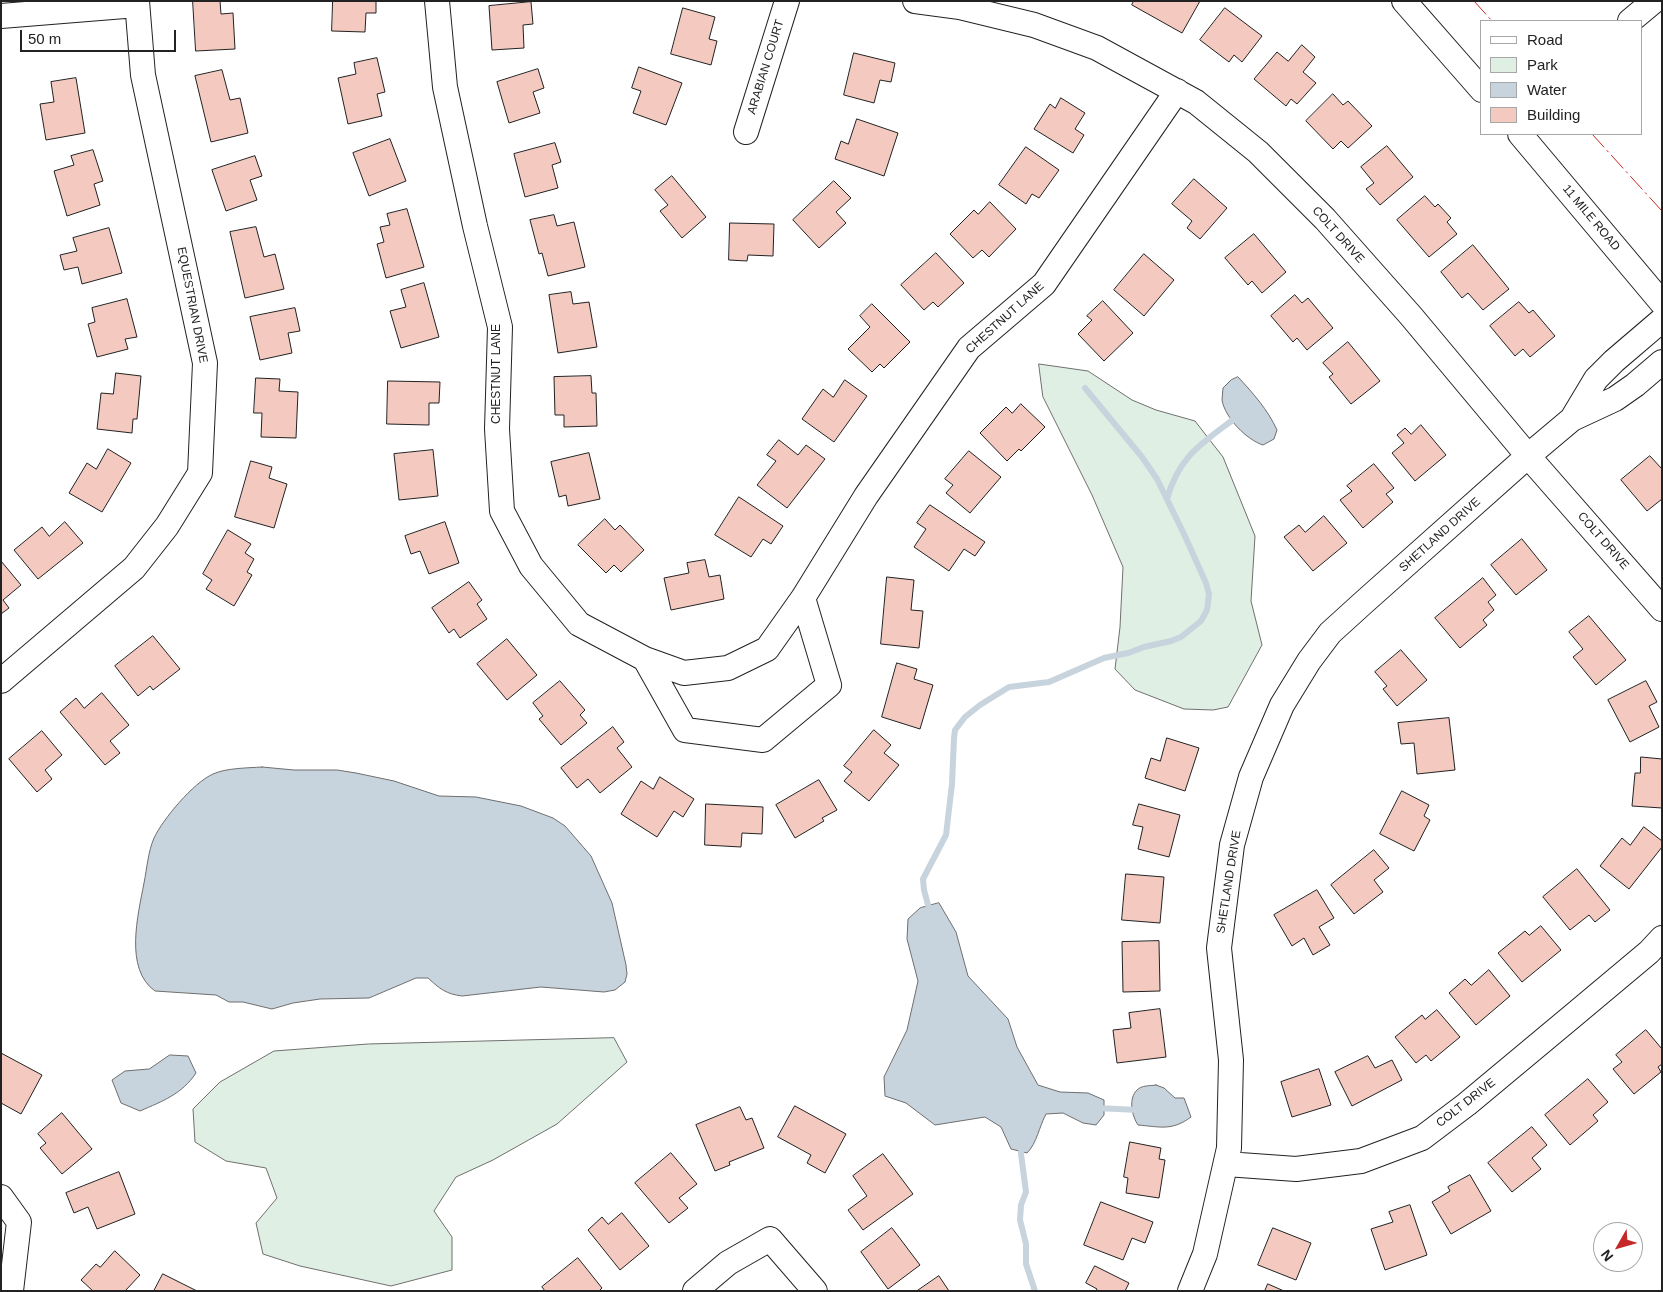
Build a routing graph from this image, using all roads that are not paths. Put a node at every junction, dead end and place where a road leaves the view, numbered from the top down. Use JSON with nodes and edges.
{"nodes":[{"id":1,"x":437,"y":1,"type":"edge"},
{"id":2,"x":786,"y":1,"type":"edge"},
{"id":3,"x":915,"y":1,"type":"edge"},
{"id":4,"x":1404,"y":1,"type":"edge"},
{"id":5,"x":1654,"y":1,"type":"edge"},
{"id":6,"x":137,"y":3,"type":"edge"},
{"id":7,"x":991,"y":8,"type":"edge"},
{"id":8,"x":1,"y":16,"type":"edge"},
{"id":9,"x":1631,"y":20,"type":"edge"},
{"id":10,"x":1480,"y":88,"type":"edge"},
{"id":11,"x":1177,"y":91,"type":"junction"},
{"id":12,"x":746,"y":132,"type":"dead end"},
{"id":13,"x":1521,"y":135,"type":"edge"},
{"id":14,"x":1662,"y":303,"type":"edge"},
{"id":15,"x":1662,"y":320,"type":"edge"},
{"id":16,"x":1662,"y":362,"type":"edge"},
{"id":17,"x":1572,"y":420,"type":"junction"},
{"id":18,"x":1528,"y":456,"type":"junction"},
{"id":19,"x":803,"y":598,"type":"junction"},
{"id":20,"x":1662,"y":609,"type":"edge"},
{"id":21,"x":645,"y":659,"type":"junction"},
{"id":22,"x":1,"y":681,"type":"edge"},
{"id":23,"x":1662,"y":938,"type":"edge"},
{"id":24,"x":1226,"y":1164,"type":"junction"},
{"id":25,"x":1,"y":1197,"type":"edge"},
{"id":26,"x":1,"y":1284,"type":"edge"},
{"id":27,"x":10,"y":1291,"type":"edge"},
{"id":28,"x":695,"y":1291,"type":"edge"},
{"id":29,"x":815,"y":1291,"type":"edge"},
{"id":30,"x":1190,"y":1291,"type":"edge"}],
"edges":[{"from":1,"to":21,"type":"street","name":"CHESTNUT LANE"},
{"from":2,"to":12,"type":"street","name":"ARABIAN COURT"},
{"from":3,"to":7,"type":"street","name":"COLT DRIVE"},
{"from":4,"to":10,"type":"street"},
{"from":5,"to":9,"type":"street"},
{"from":6,"to":8,"type":"street"},
{"from":6,"to":22,"type":"street","name":"EQUESTRIAN DRIVE"},
{"from":7,"to":11,"type":"street","name":"COLT DRIVE"},
{"from":11,"to":18,"type":"street","name":"COLT DRIVE"},
{"from":11,"to":19,"type":"street","name":"CHESTNUT LANE"},
{"from":13,"to":14,"type":"street","name":"11 MILE ROAD"},
{"from":15,"to":17,"type":"street","name":"SHETLAND DRIVE"},
{"from":16,"to":17,"type":"street","name":"SHETLAND DRIVE"},
{"from":17,"to":18,"type":"street","name":"SHETLAND DRIVE"},
{"from":18,"to":20,"type":"street","name":"COLT DRIVE"},
{"from":18,"to":24,"type":"street","name":"SHETLAND DRIVE"},
{"from":19,"to":21,"type":"street","name":"CHESTNUT LANE"},
{"from":19,"to":21,"type":"street"},
{"from":23,"to":24,"type":"street","name":"COLT DRIVE"},
{"from":24,"to":30,"type":"street","name":"SHETLAND DRIVE"},
{"from":25,"to":27,"type":"street"},
{"from":26,"to":27,"type":"street"},
{"from":28,"to":29,"type":"street"}]}
